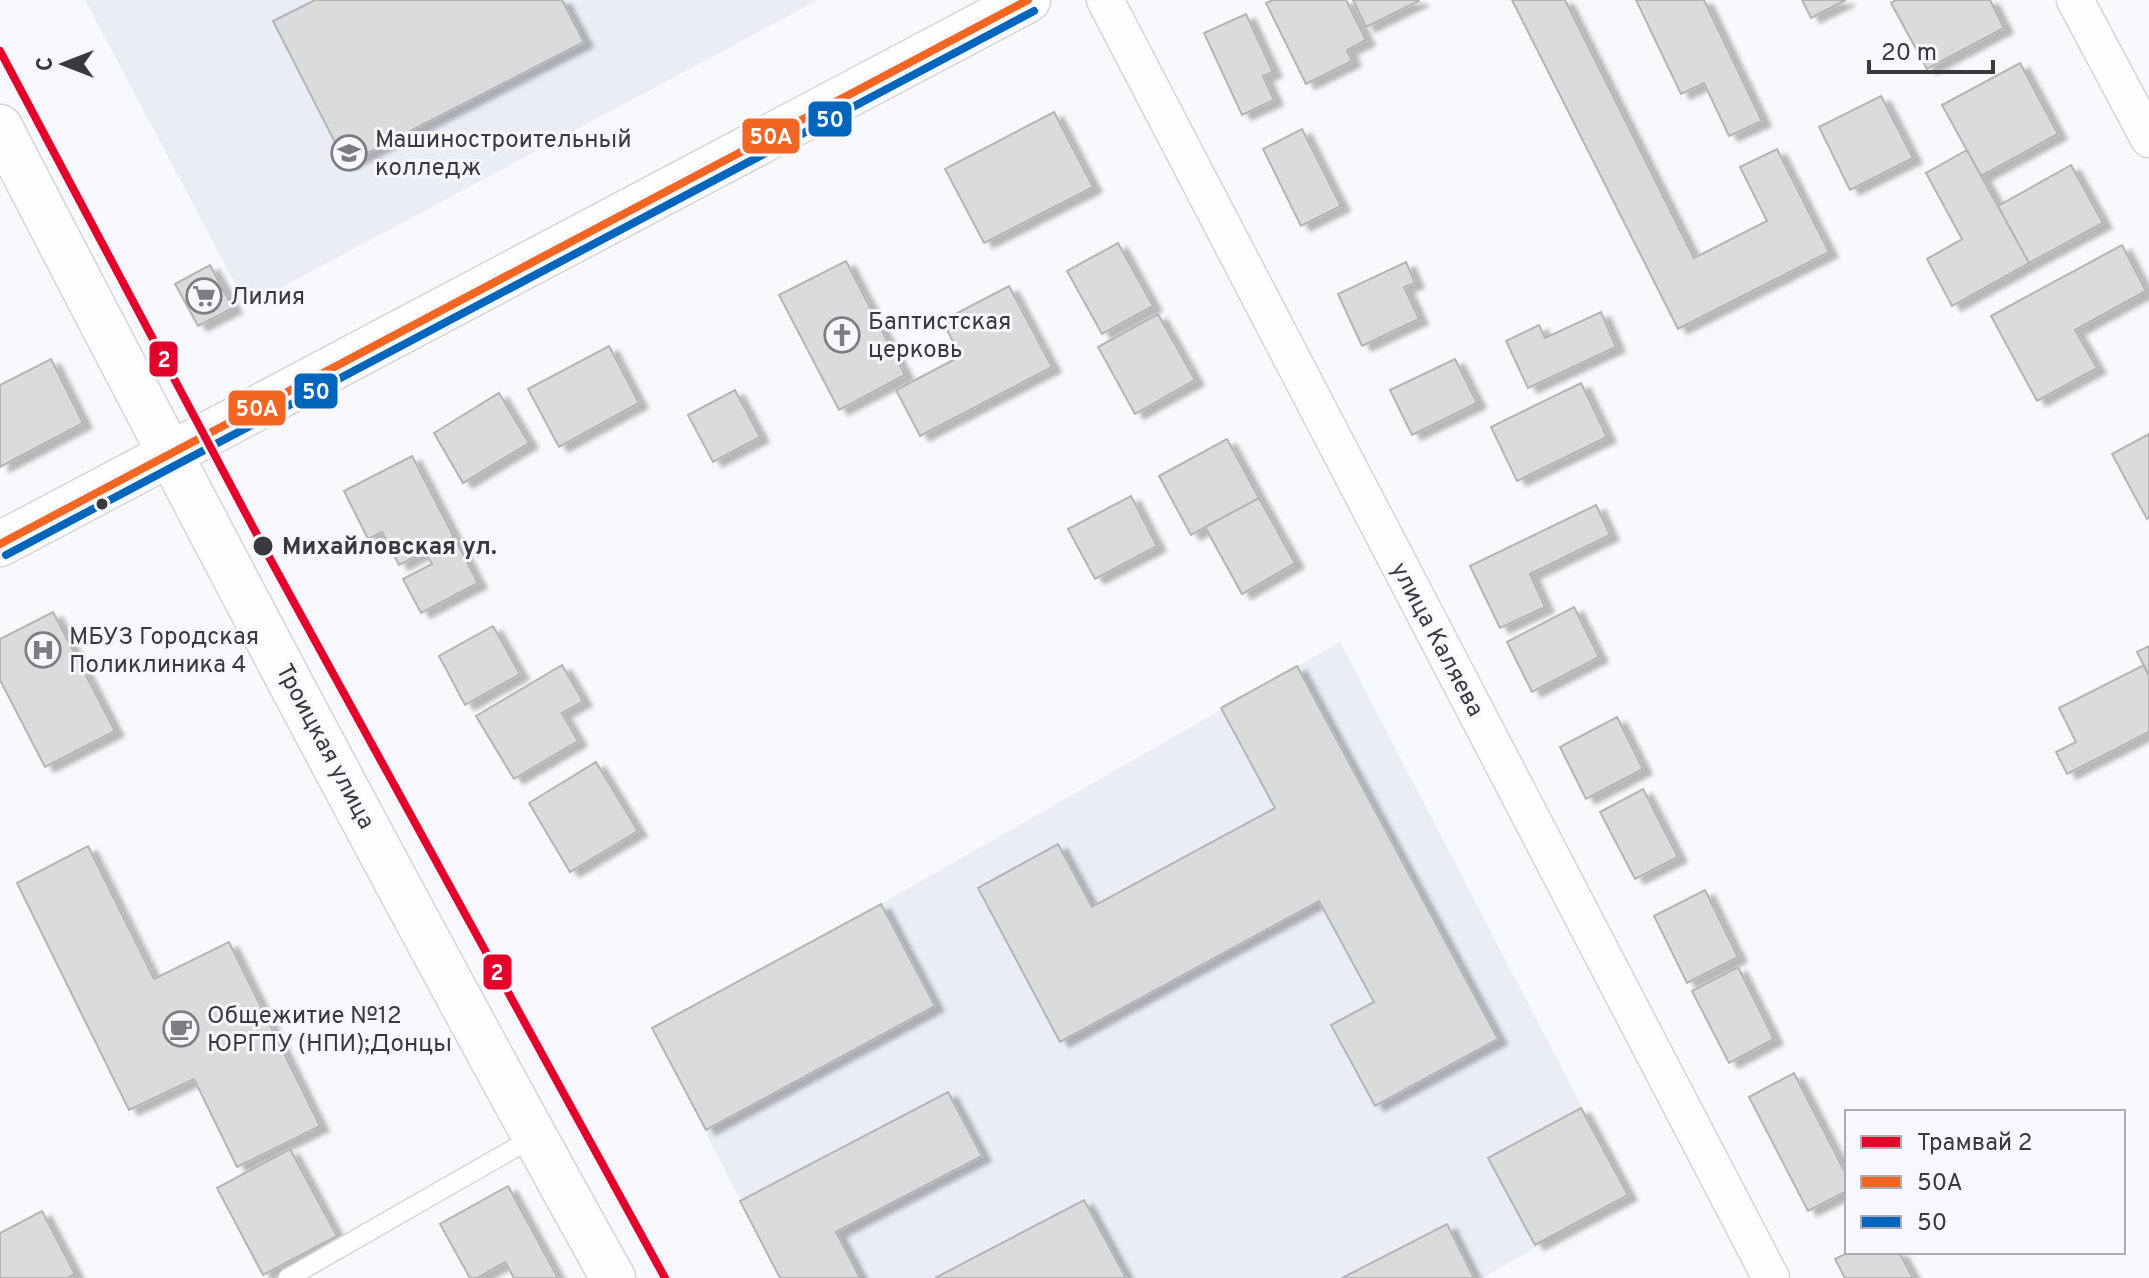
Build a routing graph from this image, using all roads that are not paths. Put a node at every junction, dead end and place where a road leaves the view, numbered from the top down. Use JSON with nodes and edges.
{"nodes":[{"id":1,"x":1028,"y":0,"type":"edge"},
{"id":2,"x":1105,"y":0,"type":"edge"},
{"id":3,"x":2075,"y":0,"type":"edge"},
{"id":4,"x":0,"y":127,"type":"edge"},
{"id":5,"x":2149,"y":139,"type":"edge"},
{"id":6,"x":170,"y":454,"type":"junction"},
{"id":7,"x":0,"y":544,"type":"edge"},
{"id":8,"x":534,"y":1137,"type":"junction"},
{"id":9,"x":288,"y":1278,"type":"edge"},
{"id":10,"x":613,"y":1278,"type":"edge"},
{"id":11,"x":1771,"y":1278,"type":"edge"}],
"edges":[{"from":1,"to":6,"type":"street"},
{"from":2,"to":11,"type":"street","name":"улица Каляева"},
{"from":3,"to":5,"type":"street"},
{"from":4,"to":6,"type":"street","name":"Троицкая улица"},
{"from":6,"to":7,"type":"street"},
{"from":6,"to":8,"type":"street","name":"Троицкая улица"},
{"from":8,"to":9,"type":"lane"},
{"from":8,"to":10,"type":"street","name":"Троицкая улица"}]}
